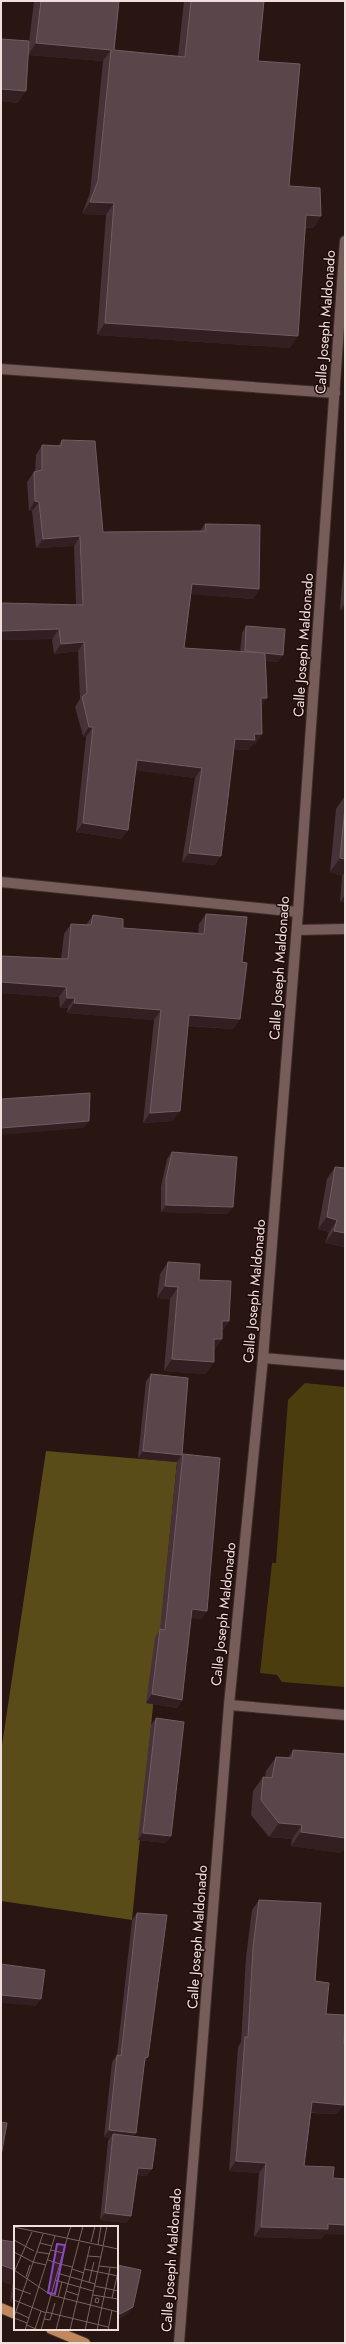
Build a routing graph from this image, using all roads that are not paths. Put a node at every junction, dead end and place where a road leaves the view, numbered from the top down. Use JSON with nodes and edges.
{"nodes":[{"id":1,"x":345,"y":241,"type":"edge"},
{"id":2,"x":1,"y":369,"type":"edge"},
{"id":3,"x":335,"y":393,"type":"junction"},
{"id":4,"x":1,"y":882,"type":"edge"},
{"id":5,"x":298,"y":912,"type":"junction"},
{"id":6,"x":345,"y":929,"type":"edge"},
{"id":7,"x":296,"y":930,"type":"junction"},
{"id":8,"x":262,"y":1358,"type":"junction"},
{"id":9,"x":345,"y":1365,"type":"edge"},
{"id":10,"x":229,"y":1705,"type":"junction"},
{"id":11,"x":345,"y":1715,"type":"edge"},
{"id":12,"x":1,"y":2308,"type":"edge"},
{"id":13,"x":14,"y":2314,"type":"edge"},
{"id":14,"x":53,"y":2330,"type":"edge"},
{"id":15,"x":85,"y":2343,"type":"edge"},
{"id":16,"x":179,"y":2343,"type":"edge"}],
"edges":[{"from":1,"to":3,"type":"street","name":"Calle Joseph Maldonado"},
{"from":2,"to":3,"type":"street"},
{"from":3,"to":5,"type":"street","name":"Calle Joseph Maldonado"},
{"from":4,"to":5,"type":"street"},
{"from":5,"to":7,"type":"street","name":"Calle Joseph Maldonado"},
{"from":6,"to":7,"type":"street"},
{"from":7,"to":8,"type":"street","name":"Calle Joseph Maldonado"},
{"from":8,"to":9,"type":"street"},
{"from":8,"to":10,"type":"street","name":"Calle Joseph Maldonado"},
{"from":10,"to":11,"type":"street"},
{"from":10,"to":16,"type":"street","name":"Calle Joseph Maldonado"},
{"from":12,"to":13,"type":"main road"},
{"from":14,"to":15,"type":"main road"}]}
